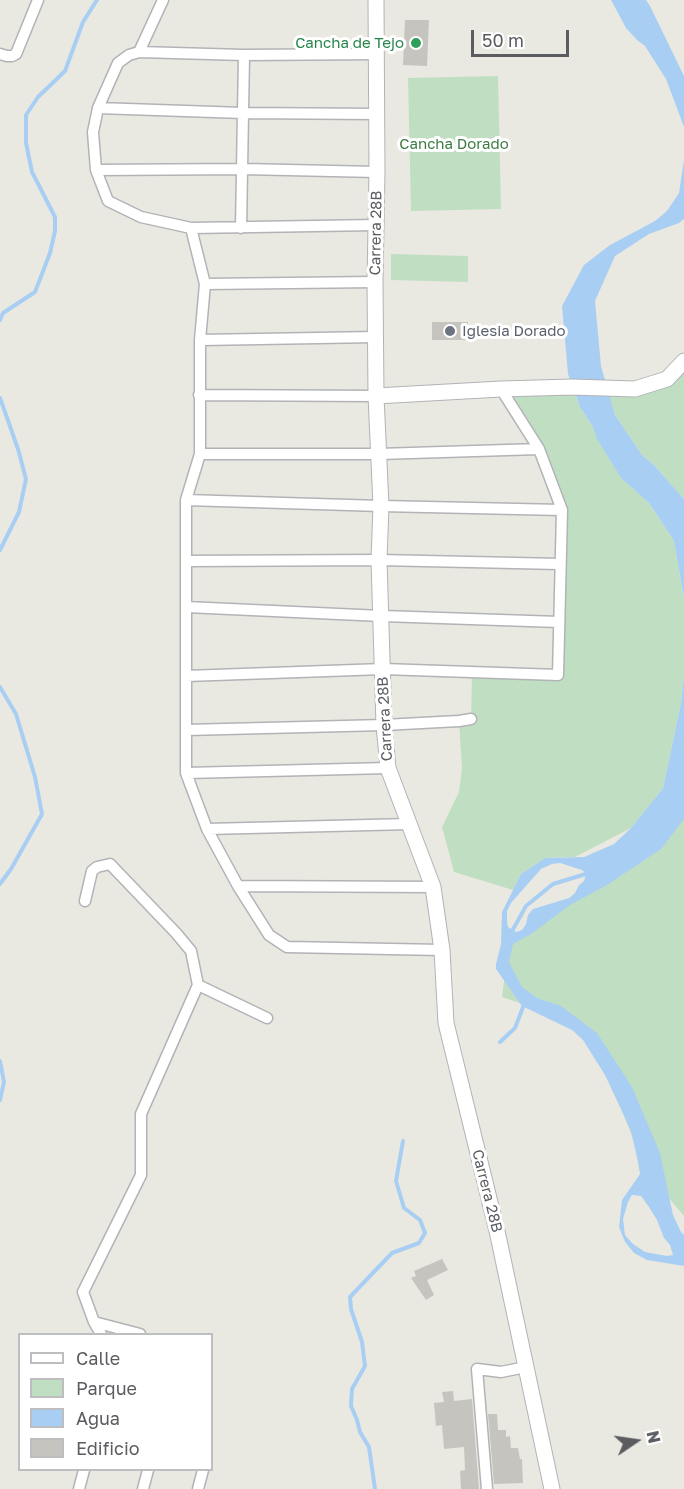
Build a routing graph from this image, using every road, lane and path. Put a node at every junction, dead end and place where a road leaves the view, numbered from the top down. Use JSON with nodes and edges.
{"nodes":[{"id":1,"x":38,"y":0,"type":"edge"},
{"id":2,"x":163,"y":0,"type":"edge"},
{"id":3,"x":376,"y":0,"type":"edge"},
{"id":4,"x":139,"y":52,"type":"junction"},
{"id":5,"x":0,"y":54,"type":"edge"},
{"id":6,"x":377,"y":54,"type":"junction"},
{"id":7,"x":244,"y":55,"type":"junction"},
{"id":8,"x":98,"y":108,"type":"junction"},
{"id":9,"x":243,"y":112,"type":"junction"},
{"id":10,"x":376,"y":114,"type":"junction"},
{"id":11,"x":243,"y":169,"type":"junction"},
{"id":12,"x":96,"y":170,"type":"junction"},
{"id":13,"x":377,"y":172,"type":"junction"},
{"id":14,"x":376,"y":225,"type":"junction"},
{"id":15,"x":191,"y":228,"type":"junction"},
{"id":16,"x":241,"y":228,"type":"junction"},
{"id":17,"x":375,"y":282,"type":"junction"},
{"id":18,"x":205,"y":284,"type":"junction"},
{"id":19,"x":376,"y":337,"type":"junction"},
{"id":20,"x":200,"y":340,"type":"junction"},
{"id":21,"x":684,"y":361,"type":"edge"},
{"id":22,"x":501,"y":388,"type":"junction"},
{"id":23,"x":199,"y":395,"type":"junction"},
{"id":24,"x":376,"y":396,"type":"junction"},
{"id":25,"x":539,"y":448,"type":"junction"},
{"id":26,"x":200,"y":454,"type":"junction"},
{"id":27,"x":379,"y":454,"type":"junction"},
{"id":28,"x":186,"y":500,"type":"junction"},
{"id":29,"x":381,"y":506,"type":"junction"},
{"id":30,"x":562,"y":510,"type":"junction"},
{"id":31,"x":379,"y":560,"type":"junction"},
{"id":32,"x":187,"y":561,"type":"junction"},
{"id":33,"x":560,"y":564,"type":"junction"},
{"id":34,"x":186,"y":607,"type":"junction"},
{"id":35,"x":382,"y":616,"type":"junction"},
{"id":36,"x":559,"y":622,"type":"junction"},
{"id":37,"x":382,"y":669,"type":"junction"},
{"id":38,"x":186,"y":676,"type":"junction"},
{"id":39,"x":471,"y":719,"type":"dead end"},
{"id":40,"x":384,"y":725,"type":"junction"},
{"id":41,"x":186,"y":730,"type":"junction"},
{"id":42,"x":388,"y":768,"type":"junction"},
{"id":43,"x":186,"y":773,"type":"junction"},
{"id":44,"x":410,"y":824,"type":"junction"},
{"id":45,"x":207,"y":829,"type":"junction"},
{"id":46,"x":238,"y":886,"type":"junction"},
{"id":47,"x":434,"y":887,"type":"junction"},
{"id":48,"x":85,"y":901,"type":"dead end"},
{"id":49,"x":442,"y":950,"type":"junction"},
{"id":50,"x":198,"y":985,"type":"junction"},
{"id":51,"x":267,"y":1018,"type":"dead end"},
{"id":52,"x":94,"y":1322,"type":"junction"},
{"id":53,"x":100,"y":1333,"type":"edge"},
{"id":54,"x":133,"y":1333,"type":"edge"},
{"id":55,"x":526,"y":1366,"type":"junction"},
{"id":56,"x":84,"y":1471,"type":"edge"},
{"id":57,"x":148,"y":1471,"type":"edge"},
{"id":58,"x":203,"y":1471,"type":"edge"},
{"id":59,"x":79,"y":1489,"type":"edge"},
{"id":60,"x":143,"y":1489,"type":"edge"},
{"id":61,"x":198,"y":1489,"type":"edge"},
{"id":62,"x":487,"y":1489,"type":"edge"},
{"id":63,"x":552,"y":1489,"type":"edge"}],
"edges":[{"from":1,"to":5,"type":"street"},
{"from":2,"to":4,"type":"street"},
{"from":3,"to":6,"type":"street","name":"Carrera 28B"},
{"from":4,"to":7,"type":"street"},
{"from":4,"to":8,"type":"street"},
{"from":6,"to":7,"type":"street"},
{"from":6,"to":10,"type":"street","name":"Carrera 28B"},
{"from":7,"to":9,"type":"street"},
{"from":8,"to":9,"type":"street"},
{"from":8,"to":12,"type":"street"},
{"from":9,"to":10,"type":"street"},
{"from":9,"to":11,"type":"street"},
{"from":10,"to":13,"type":"street","name":"Carrera 28B"},
{"from":11,"to":12,"type":"street"},
{"from":11,"to":13,"type":"street"},
{"from":11,"to":16,"type":"street"},
{"from":12,"to":15,"type":"street"},
{"from":13,"to":14,"type":"street","name":"Carrera 28B"},
{"from":14,"to":16,"type":"street"},
{"from":14,"to":17,"type":"street","name":"Carrera 28B"},
{"from":15,"to":16,"type":"street"},
{"from":15,"to":18,"type":"street"},
{"from":17,"to":18,"type":"street"},
{"from":17,"to":19,"type":"street","name":"Carrera 28B"},
{"from":18,"to":20,"type":"street"},
{"from":19,"to":20,"type":"street"},
{"from":19,"to":24,"type":"street","name":"Carrera 28B"},
{"from":20,"to":23,"type":"street"},
{"from":21,"to":22,"type":"street"},
{"from":22,"to":24,"type":"street"},
{"from":22,"to":25,"type":"street"},
{"from":23,"to":24,"type":"street"},
{"from":23,"to":26,"type":"street"},
{"from":24,"to":27,"type":"street","name":"Carrera 28B"},
{"from":25,"to":27,"type":"street"},
{"from":25,"to":30,"type":"street"},
{"from":26,"to":27,"type":"street"},
{"from":26,"to":28,"type":"street"},
{"from":27,"to":29,"type":"street","name":"Carrera 28B"},
{"from":28,"to":29,"type":"street"},
{"from":28,"to":32,"type":"street"},
{"from":29,"to":30,"type":"street"},
{"from":29,"to":31,"type":"street","name":"Carrera 28B"},
{"from":30,"to":33,"type":"street"},
{"from":31,"to":32,"type":"street"},
{"from":31,"to":33,"type":"street"},
{"from":31,"to":35,"type":"street","name":"Carrera 28B"},
{"from":32,"to":34,"type":"street"},
{"from":33,"to":36,"type":"street"},
{"from":34,"to":35,"type":"street"},
{"from":34,"to":38,"type":"street"},
{"from":35,"to":36,"type":"street"},
{"from":35,"to":37,"type":"street","name":"Carrera 28B"},
{"from":36,"to":37,"type":"street"},
{"from":37,"to":38,"type":"street"},
{"from":37,"to":40,"type":"street","name":"Carrera 28B"},
{"from":38,"to":41,"type":"street"},
{"from":39,"to":40,"type":"street"},
{"from":40,"to":41,"type":"street"},
{"from":40,"to":42,"type":"street","name":"Carrera 28B"},
{"from":41,"to":43,"type":"street"},
{"from":42,"to":43,"type":"street"},
{"from":42,"to":44,"type":"street","name":"Carrera 28B"},
{"from":43,"to":45,"type":"street"},
{"from":44,"to":45,"type":"street"},
{"from":44,"to":47,"type":"street","name":"Carrera 28B"},
{"from":45,"to":46,"type":"street"},
{"from":46,"to":47,"type":"street"},
{"from":46,"to":49,"type":"street"},
{"from":47,"to":49,"type":"street","name":"Carrera 28B"},
{"from":48,"to":50,"type":"street"},
{"from":49,"to":55,"type":"street","name":"Carrera 28B"},
{"from":50,"to":51,"type":"street"},
{"from":50,"to":52,"type":"street"},
{"from":52,"to":53,"type":"street"},
{"from":52,"to":54,"type":"street"},
{"from":55,"to":62,"type":"street"},
{"from":55,"to":63,"type":"street","name":"Carrera 28B"},
{"from":56,"to":59,"type":"street"},
{"from":57,"to":60,"type":"street"},
{"from":58,"to":61,"type":"street"}]}
